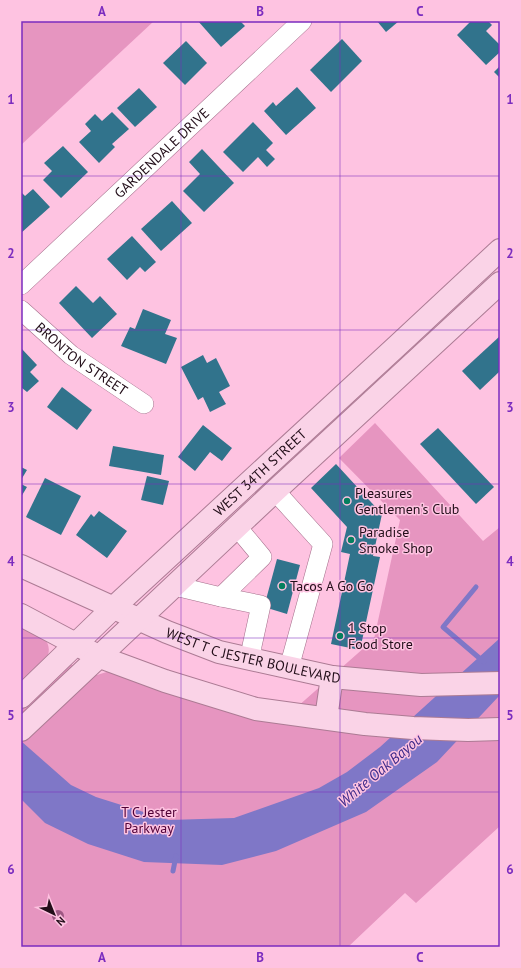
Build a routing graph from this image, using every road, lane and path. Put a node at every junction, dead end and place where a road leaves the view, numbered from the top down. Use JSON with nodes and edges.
{"nodes":[{"id":1,"x":302,"y":21,"type":"edge"},
{"id":2,"x":500,"y":250,"type":"edge"},
{"id":3,"x":500,"y":283,"type":"edge"},
{"id":4,"x":21,"y":285,"type":"edge"},
{"id":5,"x":21,"y":310,"type":"edge"},
{"id":6,"x":144,"y":404,"type":"dead end"},
{"id":7,"x":275,"y":492,"type":"junction"},
{"id":8,"x":237,"y":527,"type":"junction"},
{"id":9,"x":21,"y":566,"type":"edge"},
{"id":10,"x":175,"y":586,"type":"junction"},
{"id":11,"x":221,"y":596,"type":"junction"},
{"id":12,"x":113,"y":608,"type":"junction"},
{"id":13,"x":21,"y":615,"type":"edge"},
{"id":14,"x":139,"y":620,"type":"junction"},
{"id":15,"x":76,"y":644,"type":"junction"},
{"id":16,"x":100,"y":657,"type":"junction"},
{"id":17,"x":251,"y":660,"type":"junction"},
{"id":18,"x":291,"y":668,"type":"junction"},
{"id":19,"x":332,"y":677,"type":"junction"},
{"id":20,"x":500,"y":683,"type":"edge"},
{"id":21,"x":21,"y":697,"type":"edge"},
{"id":22,"x":326,"y":718,"type":"junction"},
{"id":23,"x":500,"y":729,"type":"edge"},
{"id":24,"x":21,"y":730,"type":"edge"}],
"edges":[{"from":1,"to":4,"type":"street","name":"GARDENDALE DRIVE"},
{"from":2,"to":12,"type":"main road","name":"WEST 34TH STREET"},
{"from":3,"to":7,"type":"main road","name":"WEST 34TH STREET"},
{"from":5,"to":6,"type":"street","name":"BRONTON STREET"},
{"from":7,"to":8,"type":"main road","name":"WEST 34TH STREET"},
{"from":7,"to":18,"type":"street"},
{"from":8,"to":10,"type":"main road","name":"WEST 34TH STREET"},
{"from":8,"to":11,"type":"street"},
{"from":9,"to":12,"type":"main road","name":"WEST T C JESTER BOULEVARD"},
{"from":10,"to":11,"type":"street"},
{"from":10,"to":14,"type":"main road","name":"WEST 34TH STREET"},
{"from":11,"to":17,"type":"street"},
{"from":12,"to":14,"type":"main road","name":"WEST T C JESTER BOULEVARD"},
{"from":12,"to":15,"type":"main road","name":"WEST 34TH STREET"},
{"from":13,"to":15,"type":"main road"},
{"from":14,"to":16,"type":"main road","name":"WEST 34TH STREET"},
{"from":14,"to":17,"type":"main road","name":"WEST T C JESTER BOULEVARD"},
{"from":15,"to":16,"type":"main road"},
{"from":15,"to":21,"type":"main road","name":"WEST 34TH STREET"},
{"from":16,"to":22,"type":"main road"},
{"from":16,"to":24,"type":"main road","name":"WEST 34TH STREET"},
{"from":17,"to":18,"type":"main road","name":"WEST T C JESTER BOULEVARD"},
{"from":18,"to":19,"type":"main road","name":"WEST T C JESTER BOULEVARD"},
{"from":19,"to":20,"type":"main road","name":"WEST T C JESTER BOULEVARD"},
{"from":19,"to":22,"type":"main road"},
{"from":22,"to":23,"type":"main road"}]}
